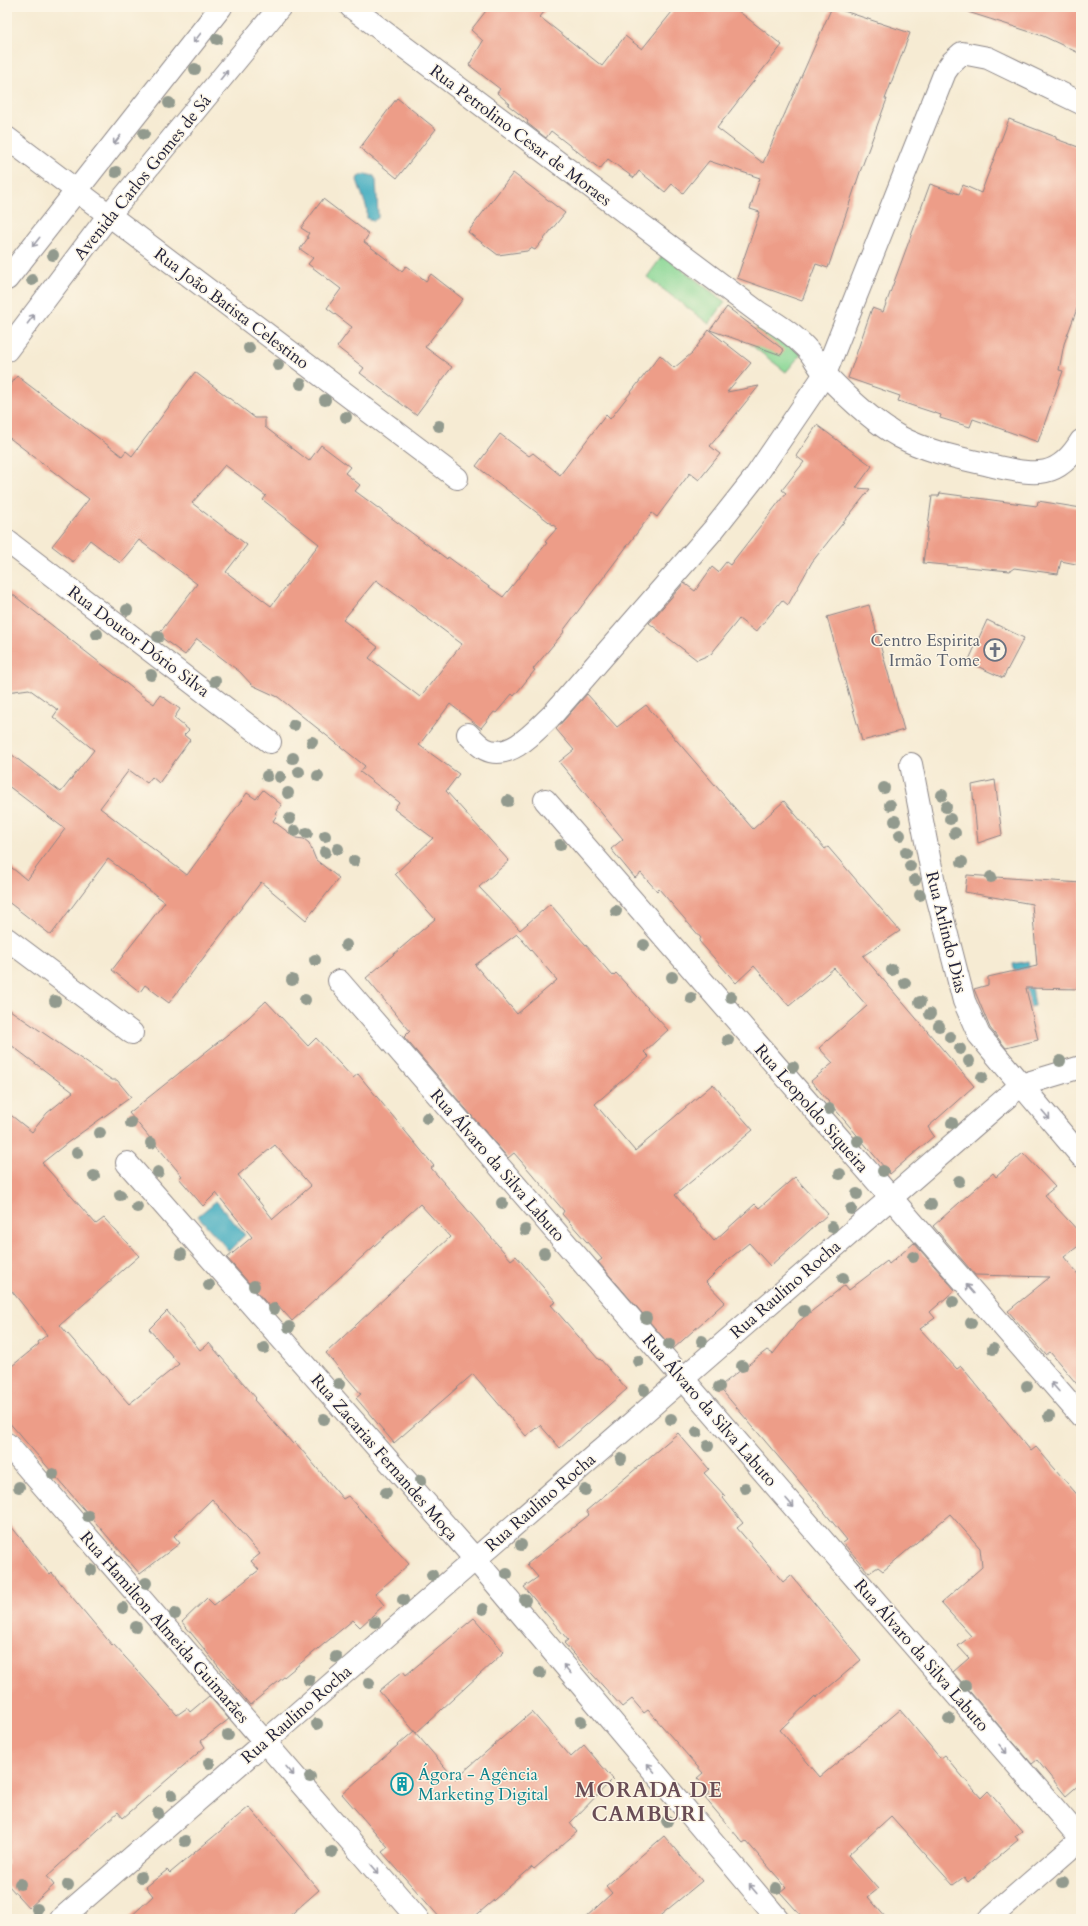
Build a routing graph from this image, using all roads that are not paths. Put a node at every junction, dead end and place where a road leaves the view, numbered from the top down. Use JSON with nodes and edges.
{"nodes":[{"id":1,"x":221,"y":7,"type":"edge"},
{"id":2,"x":280,"y":7,"type":"edge"},
{"id":3,"x":351,"y":7,"type":"edge"},
{"id":4,"x":1081,"y":103,"type":"edge"},
{"id":5,"x":7,"y":138,"type":"edge"},
{"id":6,"x":77,"y":191,"type":"junction"},
{"id":7,"x":109,"y":215,"type":"junction"},
{"id":8,"x":7,"y":279,"type":"edge"},
{"id":9,"x":7,"y":350,"type":"edge"},
{"id":10,"x":825,"y":374,"type":"junction"},
{"id":11,"x":1081,"y":441,"type":"edge"},
{"id":12,"x":457,"y":478,"type":"dead end"},
{"id":13,"x":7,"y":541,"type":"edge"},
{"id":14,"x":468,"y":734,"type":"dead end"},
{"id":15,"x":270,"y":742,"type":"dead end"},
{"id":16,"x":911,"y":764,"type":"dead end"},
{"id":17,"x":545,"y":800,"type":"dead end"},
{"id":18,"x":7,"y":939,"type":"edge"},
{"id":19,"x":339,"y":981,"type":"dead end"},
{"id":20,"x":132,"y":1033,"type":"dead end"},
{"id":21,"x":1081,"y":1067,"type":"edge"},
{"id":22,"x":1021,"y":1085,"type":"junction"},
{"id":23,"x":1081,"y":1156,"type":"edge"},
{"id":24,"x":127,"y":1163,"type":"dead end"},
{"id":25,"x":890,"y":1198,"type":"junction"},
{"id":26,"x":682,"y":1378,"type":"junction"},
{"id":27,"x":1081,"y":1416,"type":"edge"},
{"id":28,"x":7,"y":1444,"type":"edge"},
{"id":29,"x":475,"y":1559,"type":"junction"},
{"id":30,"x":264,"y":1742,"type":"junction"},
{"id":31,"x":1081,"y":1839,"type":"edge"},
{"id":32,"x":61,"y":1919,"type":"edge"},
{"id":33,"x":418,"y":1919,"type":"edge"},
{"id":34,"x":778,"y":1919,"type":"edge"},
{"id":35,"x":989,"y":1919,"type":"edge"}],
"edges":[{"from":1,"to":6,"type":"street","one_way":true},
{"from":7,"to":2,"type":"street","name":"Avenida Carlos Gomes de Sá","one_way":true},
{"from":3,"to":10,"type":"street","name":"Rua Petrolino Cesar de Moraes"},
{"from":4,"to":10,"type":"street"},
{"from":5,"to":6,"type":"street","name":"Rua João Batista Celestino"},
{"from":6,"to":7,"type":"street","name":"Rua João Batista Celestino"},
{"from":6,"to":8,"type":"street","one_way":true},
{"from":9,"to":7,"type":"street","name":"Avenida Carlos Gomes de Sá","one_way":true},
{"from":7,"to":12,"type":"street","name":"Rua João Batista Celestino"},
{"from":10,"to":11,"type":"street","name":"Rua Petrolino Cesar de Moraes"},
{"from":10,"to":14,"type":"street"},
{"from":13,"to":15,"type":"street","name":"Rua Doutor Dório Silva"},
{"from":16,"to":22,"type":"street","name":"Rua Arlindo Dias"},
{"from":17,"to":25,"type":"street","name":"Rua Leopoldo Siqueira"},
{"from":18,"to":20,"type":"street"},
{"from":19,"to":26,"type":"street","name":"Rua Álvaro da Silva Labuto"},
{"from":21,"to":22,"type":"street"},
{"from":22,"to":23,"type":"street","name":"Rua Arlindo Dias","one_way":true},
{"from":22,"to":25,"type":"street","name":"Rua Raulino Rocha"},
{"from":24,"to":29,"type":"street","name":"Rua Zacarias Fernandes Moça"},
{"from":25,"to":26,"type":"street","name":"Rua Raulino Rocha"},
{"from":27,"to":25,"type":"street","name":"Rua Leopoldo Siqueira","one_way":true},
{"from":26,"to":29,"type":"street","name":"Rua Raulino Rocha"},
{"from":26,"to":31,"type":"street","name":"Rua Álvaro da Silva Labuto","one_way":true},
{"from":28,"to":30,"type":"street","name":"Rua Hamilton Almeida Guimarães"},
{"from":29,"to":30,"type":"street","name":"Rua Raulino Rocha"},
{"from":34,"to":29,"type":"street","name":"Rua Zacarias Fernandes Moça","one_way":true},
{"from":30,"to":32,"type":"street","name":"Rua Raulino Rocha"},
{"from":30,"to":33,"type":"street","name":"Rua Hamilton Almeida Guimarães","one_way":true},
{"from":31,"to":35,"type":"street"}]}
